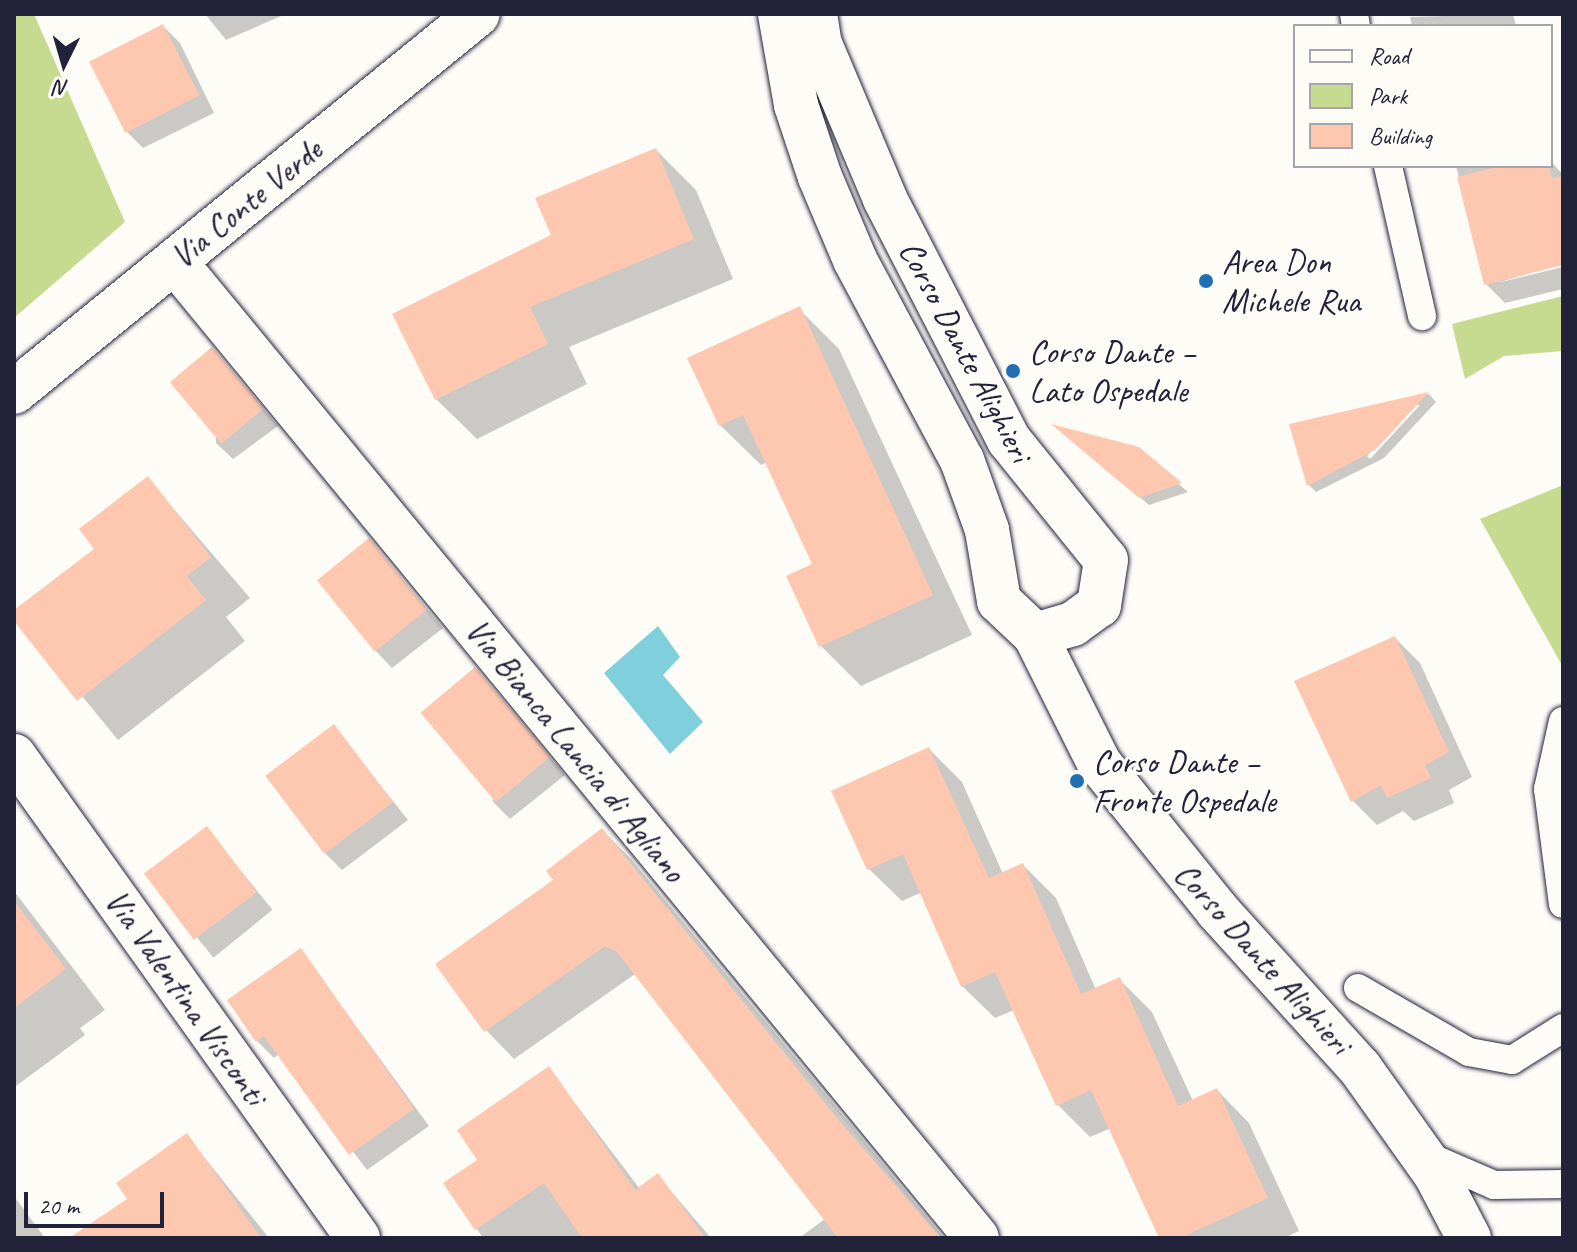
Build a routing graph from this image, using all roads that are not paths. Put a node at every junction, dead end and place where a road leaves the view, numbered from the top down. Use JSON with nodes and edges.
{"nodes":[{"id":1,"x":478,"y":14,"type":"edge"},
{"id":2,"x":780,"y":14,"type":"edge"},
{"id":3,"x":815,"y":14,"type":"edge"},
{"id":4,"x":1388,"y":168,"type":"edge"},
{"id":5,"x":175,"y":262,"type":"junction"},
{"id":6,"x":1422,"y":316,"type":"dead end"},
{"id":7,"x":14,"y":392,"type":"edge"},
{"id":8,"x":1035,"y":635,"type":"junction"},
{"id":9,"x":1563,"y":721,"type":"edge"},
{"id":10,"x":14,"y":756,"type":"edge"},
{"id":11,"x":1563,"y":904,"type":"edge"},
{"id":12,"x":1358,"y":988,"type":"dead end"},
{"id":13,"x":1563,"y":1028,"type":"edge"},
{"id":14,"x":1421,"y":1154,"type":"junction"},
{"id":15,"x":1563,"y":1184,"type":"edge"},
{"id":16,"x":358,"y":1238,"type":"edge"},
{"id":17,"x":977,"y":1238,"type":"edge"},
{"id":18,"x":1469,"y":1238,"type":"edge"}],
"edges":[{"from":1,"to":5,"type":"street","name":"Via Conte Verde"},
{"from":2,"to":8,"type":"street","name":"Corso Dante Alighieri"},
{"from":3,"to":8,"type":"street","name":"Corso Dante Alighieri"},
{"from":4,"to":6,"type":"lane"},
{"from":5,"to":7,"type":"street","name":"Via Conte Verde"},
{"from":5,"to":17,"type":"street","name":"Via Bianca Lancia di Agliano"},
{"from":8,"to":14,"type":"street","name":"Corso Dante Alighieri"},
{"from":9,"to":11,"type":"lane"},
{"from":10,"to":16,"type":"street","name":"Via Valentina Visconti"},
{"from":12,"to":13,"type":"lane"},
{"from":14,"to":15,"type":"lane"},
{"from":14,"to":18,"type":"street","name":"Corso Dante Alighieri"}]}
